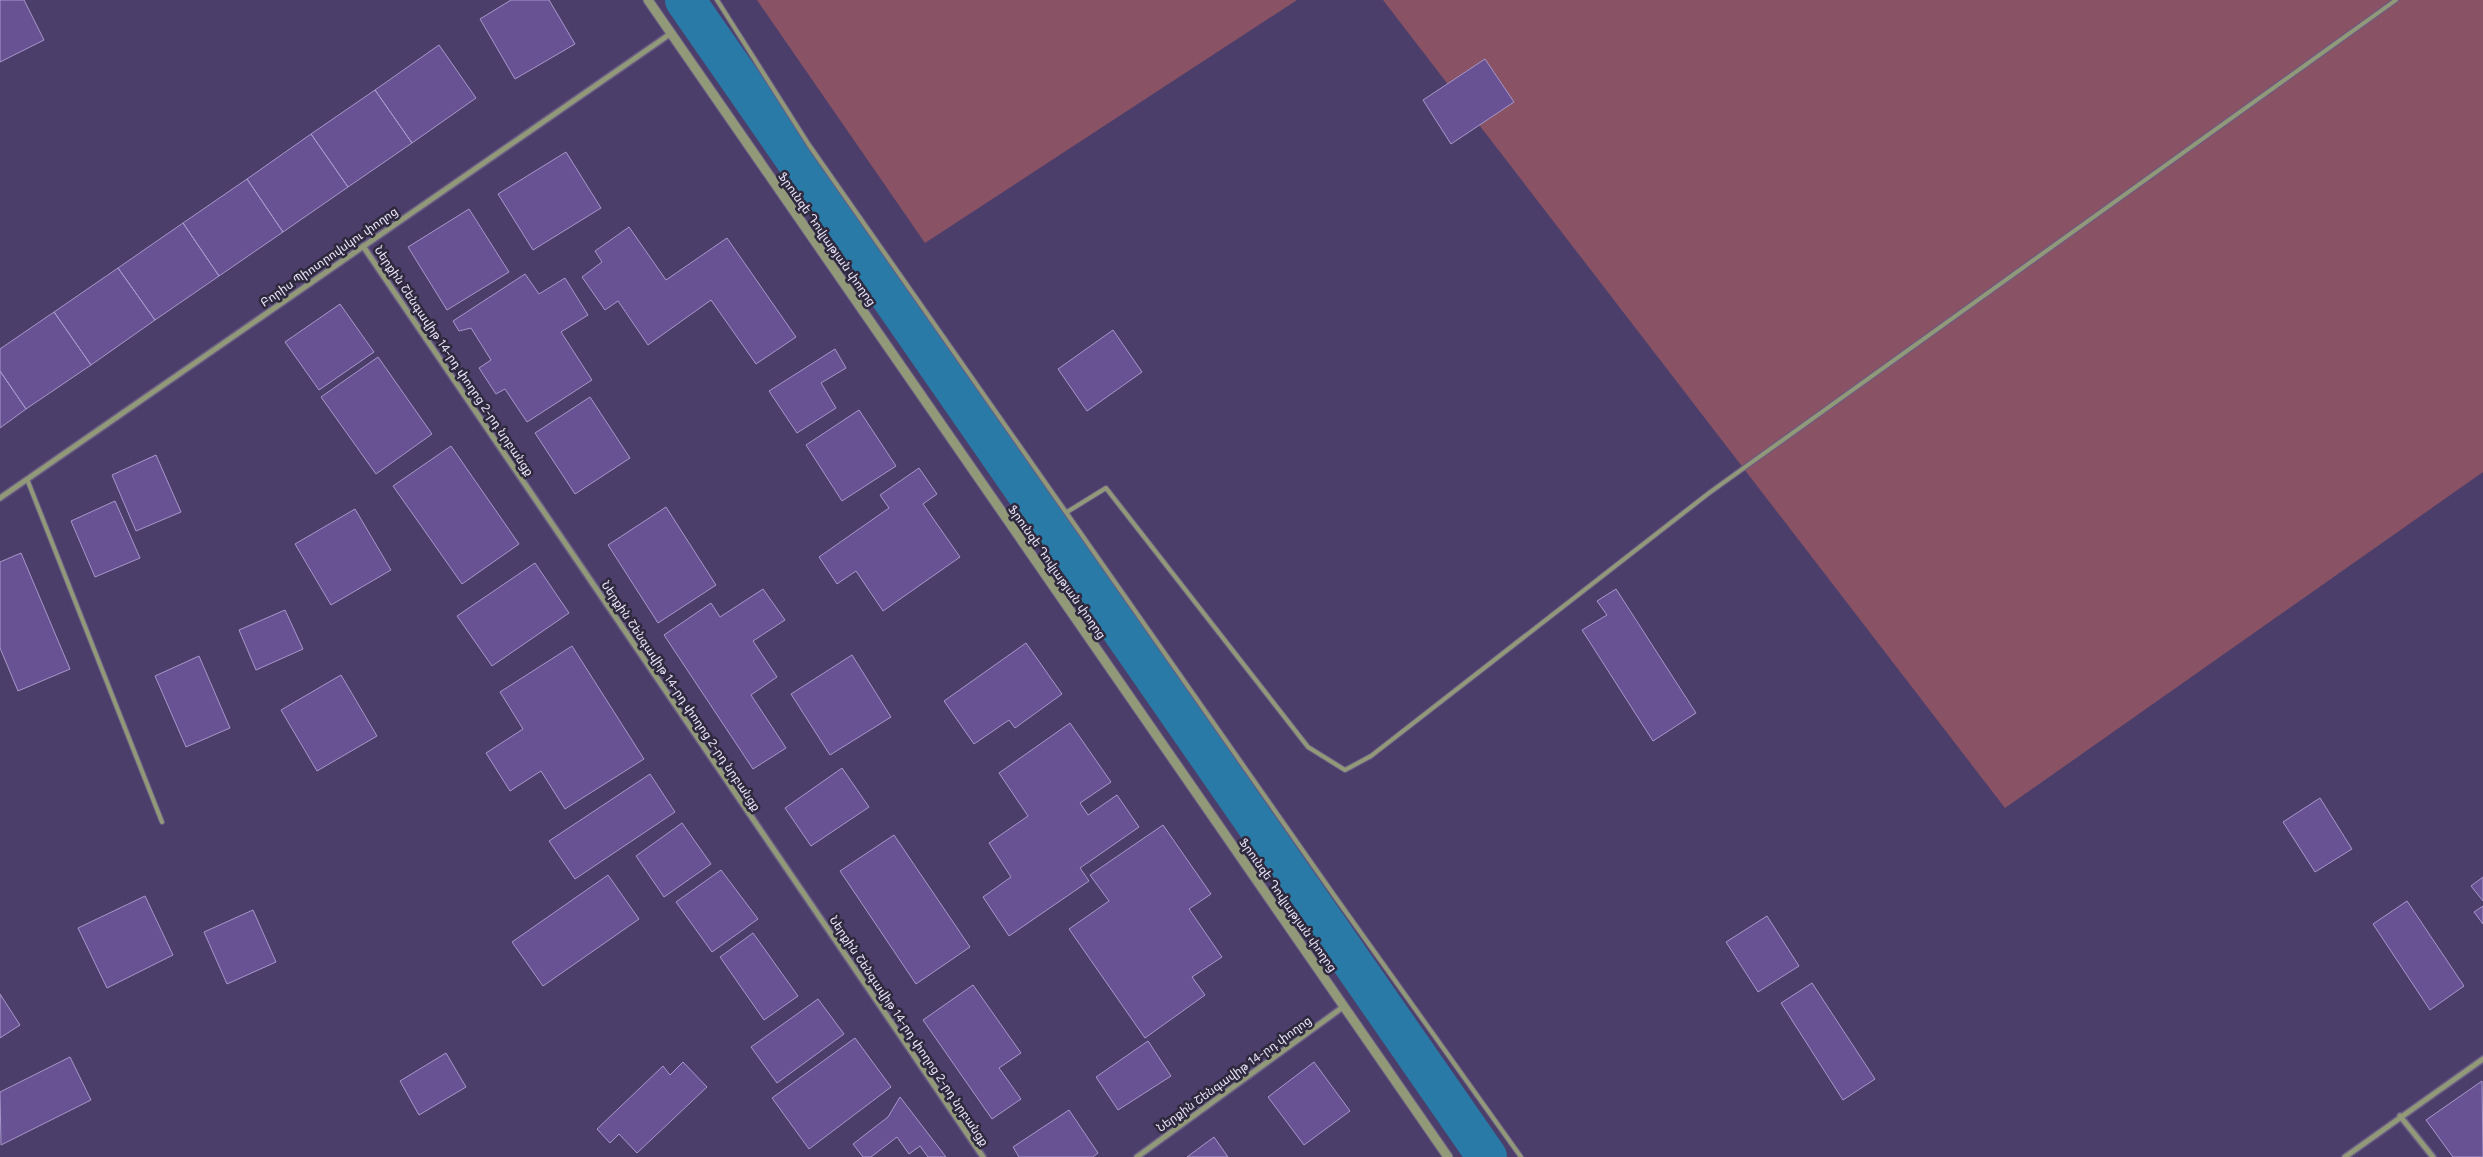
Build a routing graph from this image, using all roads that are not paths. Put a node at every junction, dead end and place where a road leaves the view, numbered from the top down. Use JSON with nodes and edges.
{"nodes":[{"id":1,"x":648,"y":0,"type":"edge"},
{"id":2,"x":717,"y":0,"type":"edge"},
{"id":3,"x":2396,"y":0,"type":"edge"},
{"id":4,"x":670,"y":34,"type":"junction"},
{"id":5,"x":363,"y":246,"type":"junction"},
{"id":6,"x":27,"y":479,"type":"junction"},
{"id":7,"x":0,"y":498,"type":"edge"},
{"id":8,"x":1067,"y":512,"type":"junction"},
{"id":9,"x":162,"y":822,"type":"dead end"},
{"id":10,"x":1343,"y":1007,"type":"junction"},
{"id":11,"x":2483,"y":1058,"type":"edge"},
{"id":12,"x":2400,"y":1116,"type":"junction"},
{"id":13,"x":983,"y":1157,"type":"edge"},
{"id":14,"x":1137,"y":1157,"type":"edge"},
{"id":15,"x":1448,"y":1157,"type":"edge"},
{"id":16,"x":1521,"y":1157,"type":"edge"},
{"id":17,"x":2345,"y":1157,"type":"edge"},
{"id":18,"x":2433,"y":1157,"type":"edge"}],
"edges":[{"from":1,"to":4,"type":"street","name":"Ֆրունզե Դովլաթյան փողոց"},
{"from":2,"to":8,"type":"lane"},
{"from":3,"to":8,"type":"lane"},
{"from":4,"to":5,"type":"street","name":"Բորիս Պիոտրովսկու փողոց"},
{"from":4,"to":10,"type":"street","name":"Ֆրունզե Դովլաթյան փողոց"},
{"from":5,"to":6,"type":"street","name":"Բորիս Պիոտրովսկու փողոց"},
{"from":5,"to":13,"type":"street","name":"Ներքին Շենգավիթ 14-րդ փողոց 2-րդ նրբանցք"},
{"from":6,"to":7,"type":"street","name":"Բորիս Պիոտրովսկու փողոց"},
{"from":6,"to":9,"type":"lane"},
{"from":8,"to":16,"type":"lane"},
{"from":10,"to":14,"type":"street","name":"Ներքին Շենգավիթ 14-րդ փողոց"},
{"from":10,"to":15,"type":"street","name":"Ֆրունզե Դովլաթյան փողոց"},
{"from":11,"to":12,"type":"street"},
{"from":12,"to":17,"type":"street"},
{"from":12,"to":18,"type":"street"}]}
